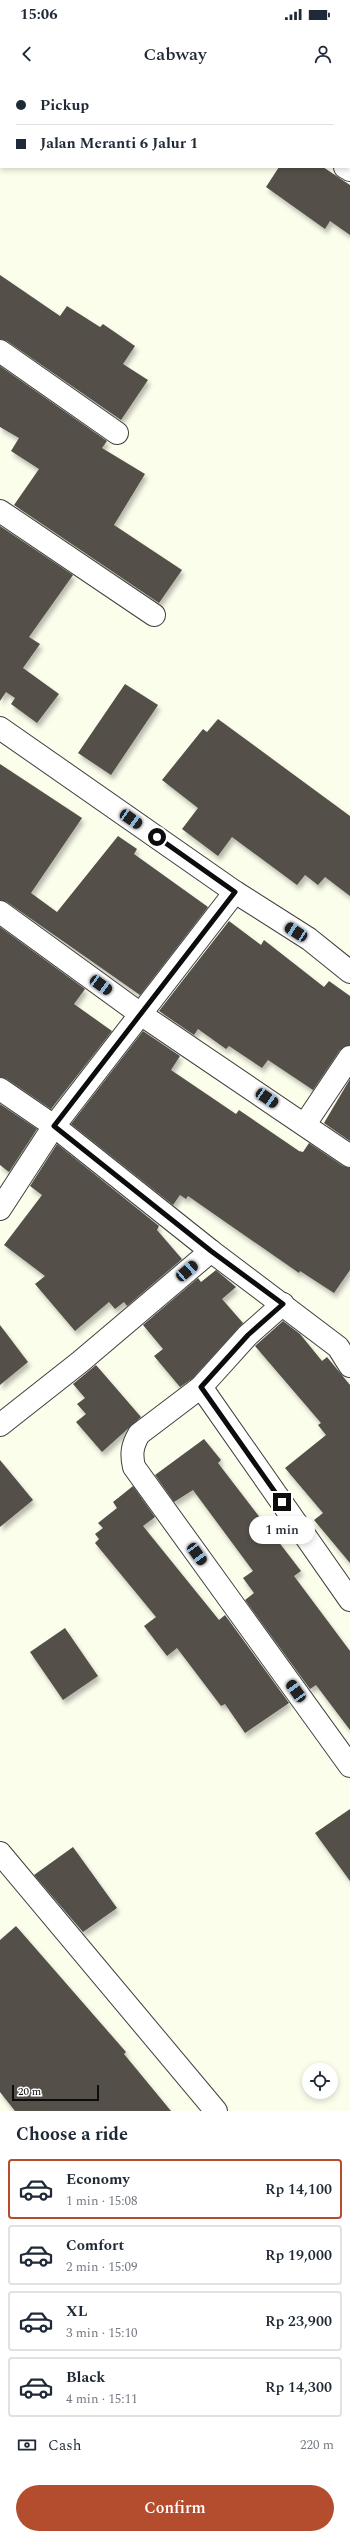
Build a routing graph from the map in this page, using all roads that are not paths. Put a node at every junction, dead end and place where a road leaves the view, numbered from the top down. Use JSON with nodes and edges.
{"nodes":[{"id":1,"x":0,"y":351,"type":"edge"},
{"id":2,"x":117,"y":433,"type":"dead end"},
{"id":3,"x":0,"y":511,"type":"edge"},
{"id":4,"x":154,"y":615,"type":"dead end"},
{"id":5,"x":0,"y":728,"type":"edge"},
{"id":6,"x":235,"y":892,"type":"junction"},
{"id":7,"x":0,"y":912,"type":"edge"},
{"id":8,"x":350,"y":972,"type":"edge"},
{"id":9,"x":139,"y":1013,"type":"junction"},
{"id":10,"x":350,"y":1057,"type":"edge"},
{"id":11,"x":0,"y":1089,"type":"edge"},
{"id":12,"x":305,"y":1124,"type":"junction"},
{"id":13,"x":54,"y":1126,"type":"junction"},
{"id":14,"x":350,"y":1156,"type":"edge"},
{"id":15,"x":0,"y":1209,"type":"edge"},
{"id":16,"x":211,"y":1251,"type":"junction"},
{"id":17,"x":283,"y":1304,"type":"junction"},
{"id":18,"x":344,"y":1342,"type":"edge"},
{"id":19,"x":350,"y":1366,"type":"edge"},
{"id":20,"x":201,"y":1387,"type":"junction"},
{"id":21,"x":0,"y":1425,"type":"edge"},
{"id":22,"x":350,"y":1600,"type":"edge"},
{"id":23,"x":350,"y":1766,"type":"edge"},
{"id":24,"x":0,"y":1853,"type":"edge"},
{"id":25,"x":216,"y":2111,"type":"edge"}],
"edges":[{"from":1,"to":2,"type":"street"},
{"from":3,"to":4,"type":"street"},
{"from":5,"to":6,"type":"street"},
{"from":6,"to":8,"type":"street"},
{"from":6,"to":9,"type":"street"},
{"from":7,"to":9,"type":"street"},
{"from":9,"to":12,"type":"street"},
{"from":9,"to":13,"type":"street"},
{"from":10,"to":12,"type":"street"},
{"from":11,"to":13,"type":"street"},
{"from":12,"to":14,"type":"street"},
{"from":13,"to":15,"type":"street"},
{"from":13,"to":16,"type":"street"},
{"from":16,"to":17,"type":"street"},
{"from":16,"to":21,"type":"street"},
{"from":17,"to":18,"type":"street"},
{"from":17,"to":20,"type":"street"},
{"from":18,"to":19,"type":"street"},
{"from":20,"to":22,"type":"street"},
{"from":20,"to":23,"type":"street"},
{"from":24,"to":25,"type":"street"}]}
